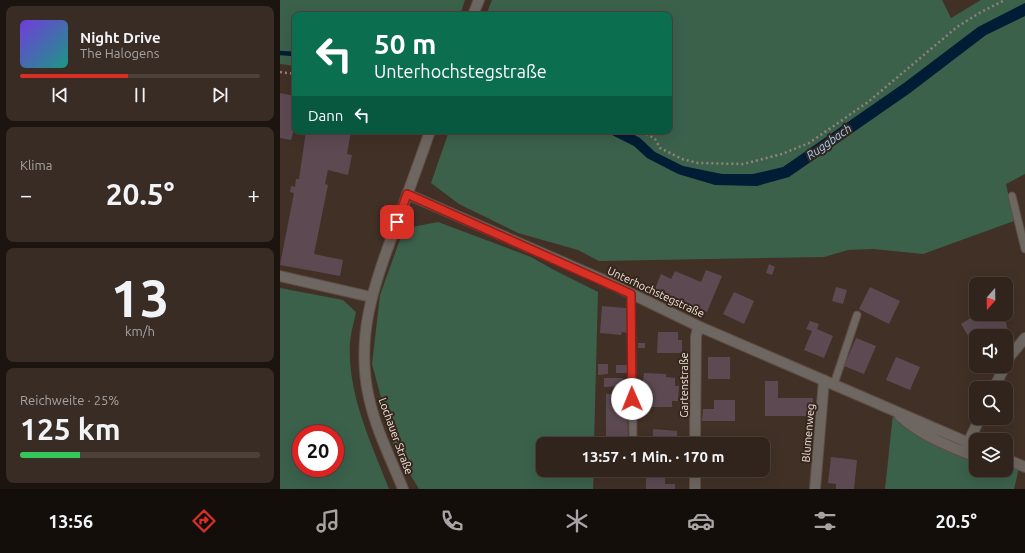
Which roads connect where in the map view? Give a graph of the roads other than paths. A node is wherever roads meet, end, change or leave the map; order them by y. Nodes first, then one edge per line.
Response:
1 (479, 0) edge
2 (475, 12) edge
3 (429, 134) edge
4 (407, 194) junction
5 (1012, 196) dead end
6 (1025, 249) edge
7 (280, 276) edge
8 (631, 294) junction
9 (371, 297) junction
10 (857, 315) dead end
11 (698, 326) junction
12 (1025, 338) edge
13 (1013, 352) edge
14 (824, 380) junction
15 (834, 384) junction
16 (895, 410) junction
17 (633, 437) edge
18 (695, 437) edge
19 (969, 443) edge
20 (969, 447) edge
21 (964, 452) junction
22 (969, 454) edge
23 (1013, 462) edge
24 (1013, 466) edge
25 (1023, 467) edge
26 (695, 477) edge
27 (403, 489) edge
28 (695, 489) edge
29 (815, 489) edge

1 - 2 street
3 - 4 street, Lochauer Straße
4 - 8 street, Unterhochstegstraße
4 - 9 street, Lochauer Straße
5 - 6 lane
7 - 9 street
8 - 11 street, Unterhochstegstraße
8 - 17 lane
9 - 27 street, Lochauer Straße
10 - 15 lane
11 - 14 street, Unterhochstegstraße
11 - 18 street, Gartenstraße
12 - 13 street
14 - 15 street, Unterhochstegstraße
14 - 29 street, Blumenweg
15 - 16 street, Unterhochstegstraße
16 - 19 street, Unterhochstegstraße
16 - 21 street, Unterhochstegstraße
20 - 21 street
21 - 22 street, Unterhochstegstraße
23 - 25 street
24 - 25 street
26 - 28 street

